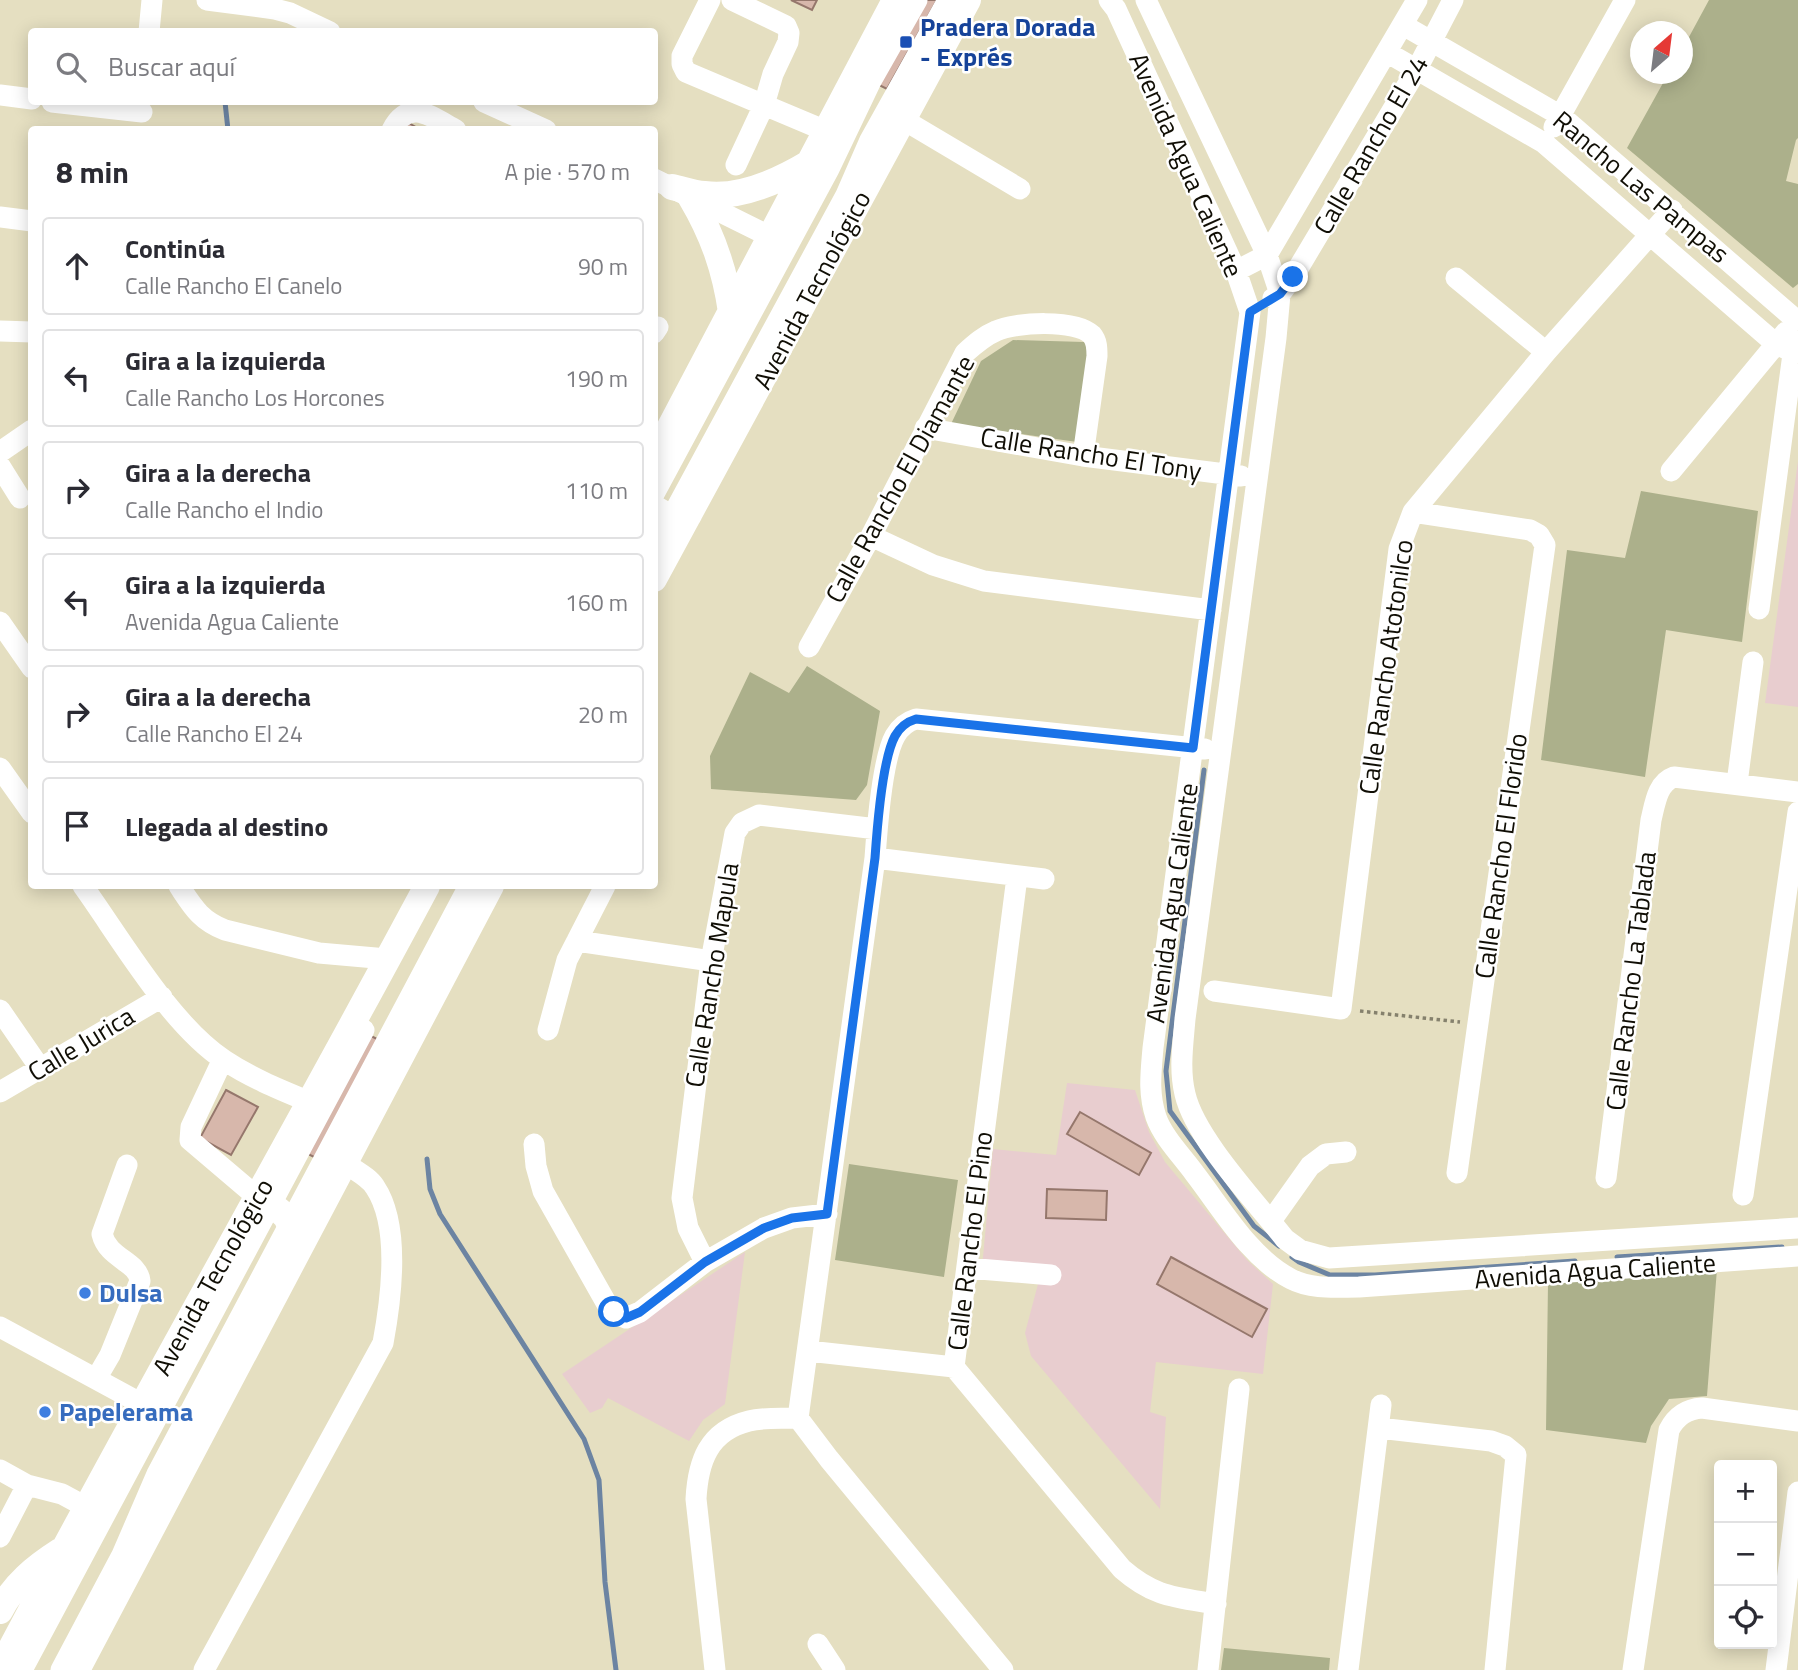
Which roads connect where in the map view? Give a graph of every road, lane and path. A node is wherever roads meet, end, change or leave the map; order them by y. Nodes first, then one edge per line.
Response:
1 (207, 0) edge
2 (710, 0) edge
3 (732, 0) edge
4 (895, 0) edge
5 (917, 0) edge
6 (948, 0) edge
7 (968, 0) edge
8 (1109, 0) edge
9 (1146, 0) edge
10 (1417, 0) edge
11 (1453, 0) edge
12 (1625, 0) edge
13 (1403, 25) junction
14 (322, 28) edge
15 (1431, 41) junction
16 (1388, 53) junction
17 (1417, 69) junction
18 (0, 95) edge
19 (28, 98) edge
20 (74, 105) edge
21 (491, 105) edge
22 (764, 105) junction
23 (142, 114) edge
24 (1561, 116) junction
25 (904, 120) junction
26 (395, 126) edge
27 (448, 126) edge
28 (536, 126) edge
29 (826, 131) junction
30 (1544, 143) junction
31 (809, 163) junction
32 (736, 165) dead end
33 (672, 188) edge
34 (1020, 189) dead end
35 (1672, 210) junction
36 (0, 217) edge
37 (28, 220) edge
38 (1650, 234) junction
39 (771, 237) junction
40 (1267, 255) junction
41 (1236, 271) junction
42 (1456, 278) dead end
43 (1280, 294) junction
44 (731, 312) junction
45 (1250, 312) junction
46 (0, 331) edge
47 (28, 332) edge
48 (1786, 348) junction
49 (1546, 352) junction
50 (925, 428) junction
51 (28, 433) edge
52 (658, 449) edge
53 (0, 452) edge
54 (1083, 456) junction
55 (0, 466) edge
56 (1671, 471) dead end
57 (1229, 475) junction
58 (1258, 478) junction
59 (658, 487) edge
60 (20, 498) dead end
61 (1413, 512) junction
62 (672, 514) edge
63 (871, 536) junction
64 (658, 537) edge
65 (658, 563) edge
66 (1759, 609) dead end
67 (1211, 610) junction
68 (0, 622) edge
69 (809, 647) dead end
70 (28, 662) edge
71 (1753, 662) dead end
72 (1193, 748) junction
73 (1221, 750) junction
74 (0, 768) edge
75 (1737, 783) junction
76 (1798, 792) edge
77 (28, 807) edge
78 (1798, 812) edge
79 (877, 829) junction
80 (875, 858) junction
81 (1017, 877) junction
82 (1044, 879) dead end
83 (85, 889) edge
84 (181, 889) edge
85 (425, 889) edge
86 (438, 889) edge
87 (466, 889) edge
88 (489, 889) edge
89 (603, 889) edge
90 (577, 941) junction
91 (387, 960) junction
92 (711, 961) junction
93 (1214, 991) dead end
94 (162, 997) junction
95 (1341, 1009) junction
96 (0, 1010) edge
97 (1476, 1024) junction
98 (548, 1030) dead end
99 (223, 1059) junction
100 (40, 1068) junction
101 (0, 1092) edge
102 (310, 1102) junction
103 (534, 1143) dead end
104 (1346, 1152) dead end
105 (345, 1163) junction
106 (127, 1165) dead end
107 (1457, 1173) dead end
108 (1606, 1178) dead end
109 (1742, 1195) dead end
110 (264, 1200) junction
111 (827, 1214) junction
112 (290, 1221) junction
113 (1271, 1221) junction
114 (1798, 1228) edge
115 (1590, 1242) junction
116 (295, 1255) junction
117 (1798, 1256) edge
118 (705, 1262) junction
119 (967, 1268) junction
120 (1592, 1272) junction
121 (1051, 1275) dead end
122 (0, 1327) edge
123 (808, 1351) junction
124 (954, 1367) junction
125 (96, 1379) junction
126 (1239, 1389) dead end
127 (142, 1404) junction
128 (1381, 1405) dead end
129 (798, 1418) junction
130 (1798, 1421) edge
131 (1379, 1428) junction
132 (0, 1470) edge
133 (27, 1485) junction
134 (1798, 1492) edge
135 (86, 1507) junction
136 (0, 1537) edge
137 (64, 1548) junction
138 (1216, 1604) junction
139 (0, 1611) edge
140 (818, 1644) dead end
141 (0, 1670) edge
142 (22, 1670) edge
143 (61, 1670) edge
144 (77, 1670) edge
145 (204, 1670) edge
146 (715, 1670) edge
147 (835, 1670) edge
148 (1003, 1670) edge
149 (1208, 1670) edge
150 (1348, 1670) edge
151 (1495, 1670) edge
152 (1633, 1670) edge
153 (1776, 1670) edge

1 - 14 street
2 - 22 street
3 - 22 street
4 - 29 main road
5 - 59 street
6 - 62 street
7 - 25 main road, Avenida Tecnológico
8 - 41 street, Avenida Agua Caliente
9 - 40 street, Avenida Agua Caliente
10 - 13 street, Calle Rancho El 24
11 - 15 street, Calle Rancho El 24
12 - 24 street
13 - 15 street, Rancho Las Pampas
13 - 16 street, Calle Rancho El 24
15 - 17 street, Calle Rancho El 24
15 - 24 street, Rancho Las Pampas
16 - 17 street, Rancho Las Pampas
16 - 40 street, Calle Rancho El 24
17 - 30 street, Rancho Las Pampas
17 - 43 street, Calle Rancho El 24
18 - 19 street
20 - 23 street
21 - 28 street
22 - 29 street
22 - 32 street
24 - 30 street
24 - 35 street, Rancho Las Pampas
25 - 34 street
25 - 62 main road, Avenida Tecnológico
26 - 27 street
29 - 31 main road
30 - 38 street, Rancho Las Pampas
31 - 33 main road
31 - 39 main road
33 - 39 street
33 - 44 main road
35 - 38 street, Calle Rancho Atotonilco
35 - 48 street, Rancho Las Pampas
36 - 37 street
38 - 48 street, Rancho Las Pampas
38 - 49 street, Calle Rancho Atotonilco
39 - 44 main road
40 - 41 street
40 - 43 street, Avenida Agua Caliente
41 - 45 street, Avenida Agua Caliente
42 - 49 street
43 - 45 street, Calle Rancho El 24
43 - 58 street, Avenida Agua Caliente
44 - 52 main road
45 - 57 street, Avenida Agua Caliente
46 - 47 street
48 - 56 street
48 - 66 street
49 - 61 street, Calle Rancho Atotonilco
50 - 54 street, Calle Rancho El Tony
50 - 54 street, Calle Rancho El Diamante
50 - 63 street, Calle Rancho El Diamante
51 - 53 street
54 - 57 street, Calle Rancho El Tony
55 - 60 street
57 - 58 street, Calle Rancho El Tony
57 - 67 street, Avenida Agua Caliente
58 - 73 street, Avenida Agua Caliente
61 - 95 street, Calle Rancho Atotonilco
61 - 97 street, Calle Rancho El Florido
62 - 64 street
62 - 65 main road, Avenida Tecnológico
63 - 67 street
63 - 69 street, Calle Rancho El Diamante
67 - 72 street, Avenida Agua Caliente
68 - 70 street
71 - 75 street
72 - 73 street
72 - 79 street
72 - 120 street, Avenida Agua Caliente
73 - 113 street, Avenida Agua Caliente
74 - 77 street
75 - 76 street
75 - 108 street, Calle Rancho La Tablada
78 - 109 street
79 - 80 street
79 - 92 street, Calle Rancho Mapula
80 - 81 street
80 - 111 street
81 - 82 street
81 - 119 street, Calle Rancho El Pino
83 - 94 street
84 - 91 street
85 - 91 main road, Avenida Tecnológico
86 - 110 street
87 - 112 street
88 - 105 main road
89 - 90 street
90 - 92 street
90 - 98 street
91 - 102 main road, Avenida Tecnológico
92 - 118 street, Calle Rancho Mapula
93 - 95 street
94 - 99 street
94 - 100 street, Calle Jurica
95 - 97 path
96 - 100 street
97 - 107 street, Calle Rancho El Florido
99 - 102 street
99 - 110 street
100 - 101 street, Calle Jurica
102 - 110 main road, Avenida Tecnológico
103 - 118 street
104 - 113 street
105 - 116 main road
105 - 145 street
106 - 125 street
110 - 112 main road
110 - 127 main road, Avenida Tecnológico
110 - 142 street
111 - 118 street
111 - 123 street
112 - 116 main road
112 - 143 street
113 - 115 street, Avenida Agua Caliente
114 - 115 street, Avenida Agua Caliente
115 - 120 street
116 - 144 main road
117 - 120 street, Avenida Agua Caliente
119 - 121 street
119 - 124 street, Calle Rancho El Pino
122 - 125 street
123 - 124 street
123 - 129 street
124 - 138 street, Calle Rancho El Pino
125 - 127 street
126 - 138 street
127 - 135 main road, Avenida Tecnológico
128 - 131 street
129 - 146 street
129 - 148 street
130 - 152 street
131 - 150 street
131 - 151 street
132 - 133 street
133 - 135 street
133 - 136 street
134 - 153 street
135 - 137 main road, Avenida Tecnológico
137 - 139 main road
137 - 141 main road, Avenida Tecnológico
138 - 149 street
140 - 147 street

